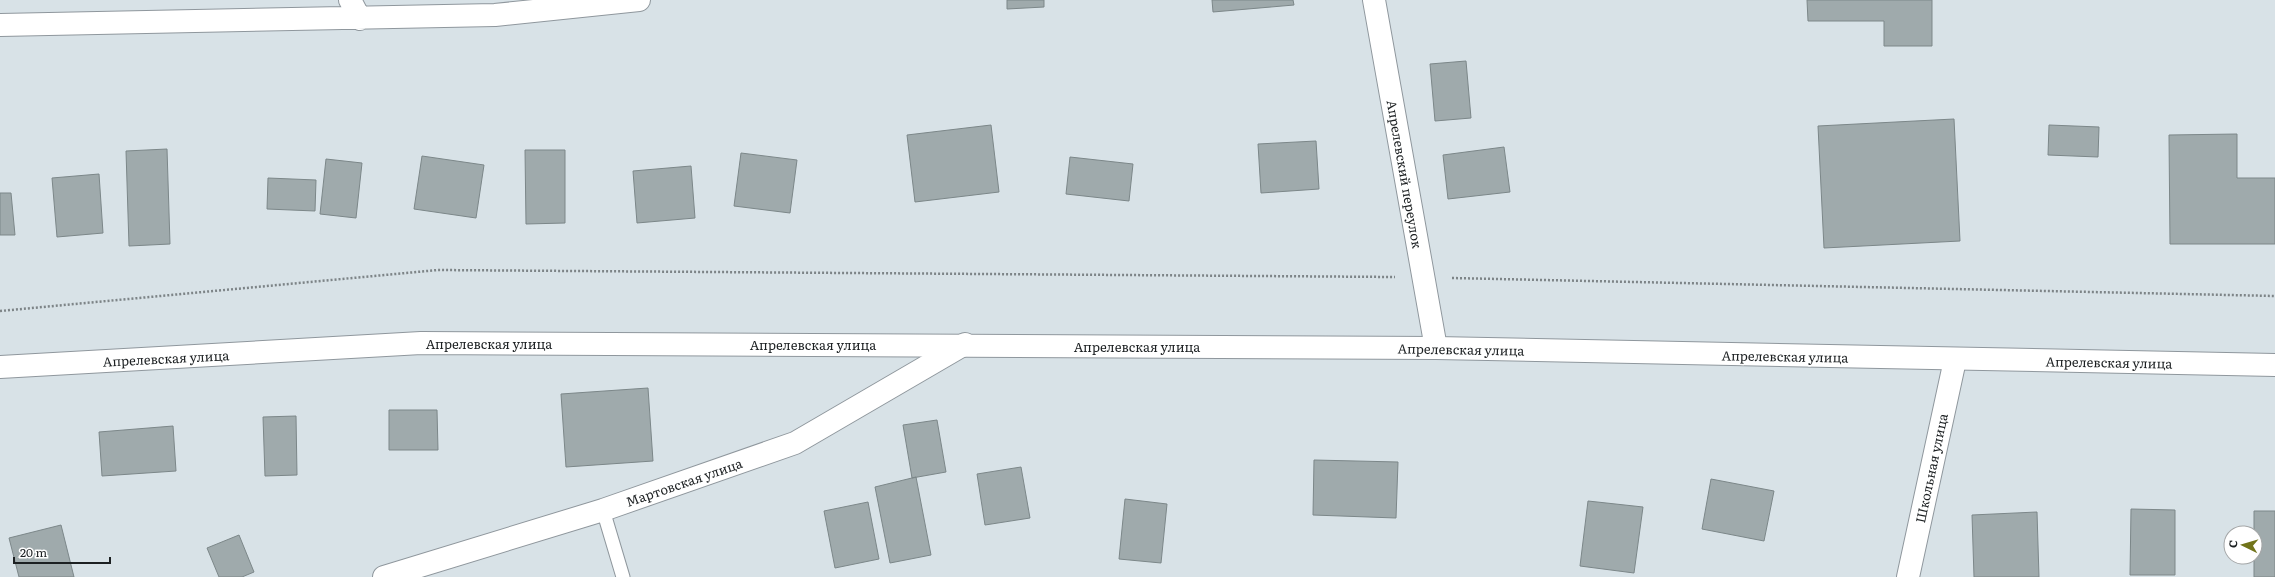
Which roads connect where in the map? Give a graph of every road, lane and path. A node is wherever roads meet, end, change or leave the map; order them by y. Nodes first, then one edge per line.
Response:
1 (350, 0) edge
2 (639, 0) edge
3 (1374, 0) edge
4 (360, 19) junction
5 (0, 25) edge
6 (1423, 277) junction
7 (2275, 296) edge
8 (0, 311) edge
9 (965, 344) junction
10 (1436, 348) junction
11 (1955, 360) junction
12 (2275, 365) edge
13 (0, 367) edge
14 (603, 510) junction
15 (384, 577) edge
16 (623, 577) edge
17 (1908, 577) edge

1 - 4 street
2 - 4 street
3 - 6 street, Апрелевский переулок
4 - 5 street
6 - 7 path
6 - 8 path
6 - 10 street, Апрелевский переулок
9 - 10 street, Апрелевская улица
9 - 13 street, Апрелевская улица
9 - 14 street, Мартовская улица
10 - 11 street, Апрелевская улица
11 - 12 street, Апрелевская улица
11 - 17 street, Школьная улица
14 - 15 street, Мартовская улица
14 - 16 lane

